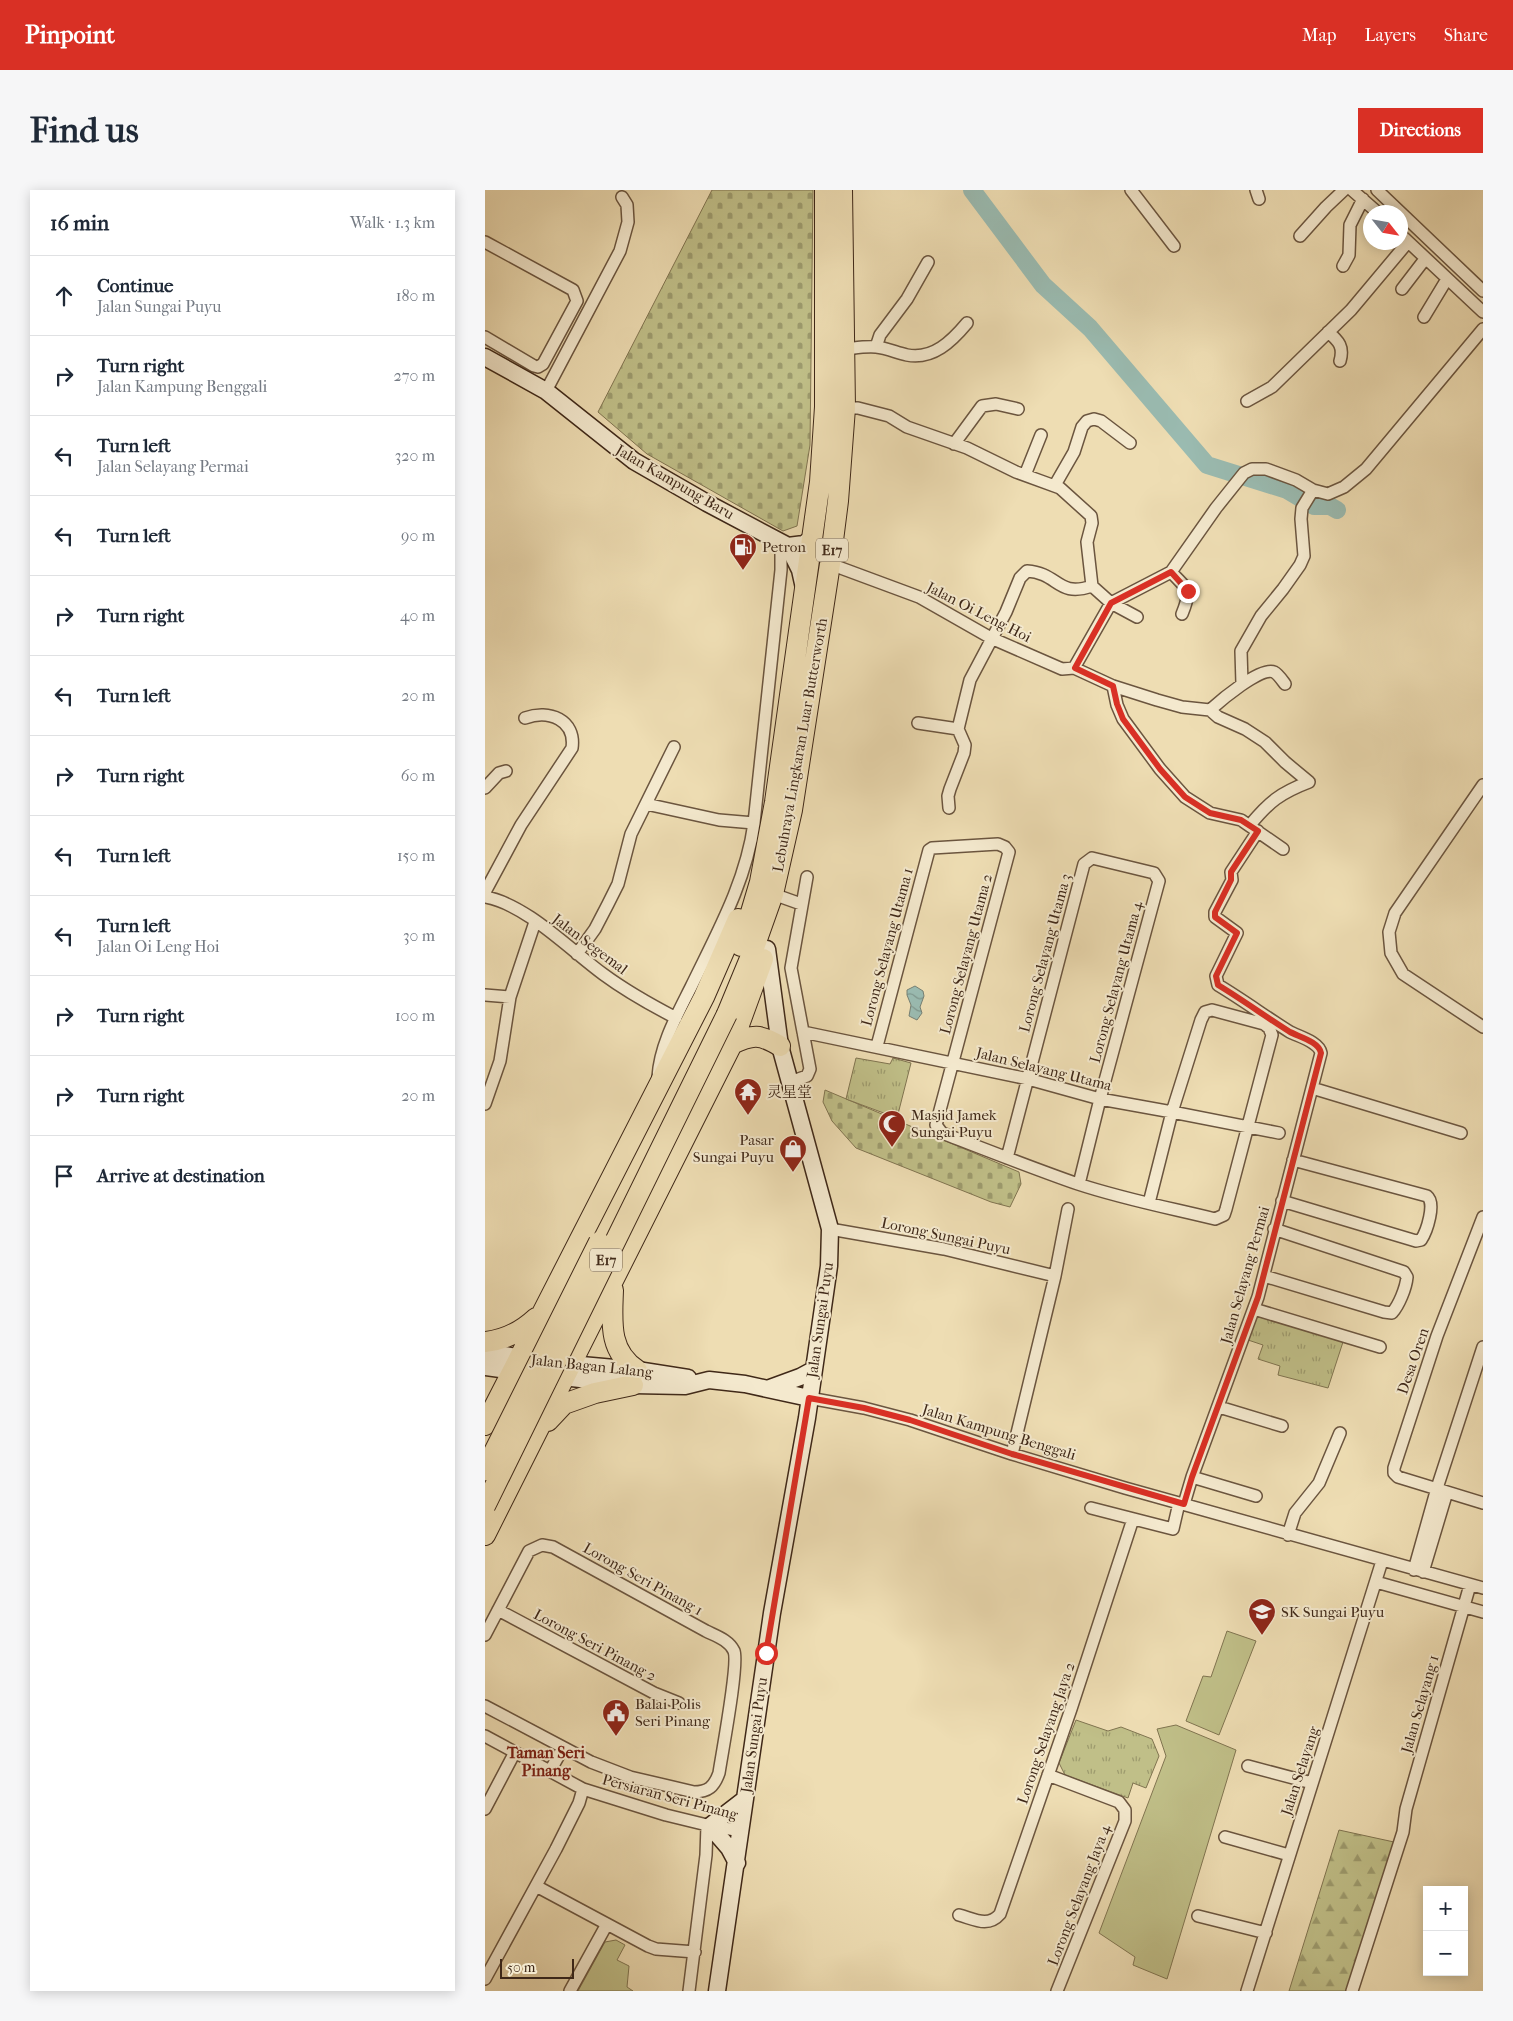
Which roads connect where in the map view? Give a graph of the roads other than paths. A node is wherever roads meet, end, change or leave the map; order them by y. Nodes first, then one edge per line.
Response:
1 (825, 190) edge
2 (842, 190) edge
3 (1131, 190) edge
4 (1344, 190) edge
5 (1353, 190) edge
6 (1377, 190) edge
7 (622, 196) dead end
8 (1363, 199) junction
9 (1369, 205) edge
10 (1300, 236) dead end
11 (485, 242) edge
12 (1408, 242) edge
13 (1174, 246) dead end
14 (1395, 250) edge
15 (1425, 259) junction
16 (928, 262) dead end
17 (1343, 266) dead end
18 (1447, 279) junction
19 (1402, 289) dead end
20 (1483, 291) edge
21 (1483, 312) edge
22 (1424, 317) dead end
23 (967, 323) dead end
24 (1483, 329) edge
25 (1328, 332) junction
26 (485, 337) edge
27 (876, 347) junction
28 (845, 349) junction
29 (485, 357) edge
30 (1340, 362) dead end
31 (538, 365) junction
32 (557, 371) junction
33 (545, 391) junction
34 (1247, 401) dead end
35 (845, 408) junction
36 (1018, 409) dead end
37 (1041, 435) dead end
38 (1130, 443) dead end
39 (953, 444) junction
40 (1025, 475) junction
41 (1055, 485) junction
42 (1311, 492) junction
43 (812, 538) junction
44 (784, 544) junction
45 (830, 564) junction
46 (1171, 572) junction
47 (1092, 586) junction
48 (804, 590) junction
49 (1111, 603) junction
50 (1182, 614) dead end
51 (1137, 617) dead end
52 (991, 638) junction
53 (1075, 668) junction
54 (1242, 684) junction
55 (1285, 684) dead end
56 (1113, 686) junction
57 (1210, 710) junction
58 (525, 718) dead end
59 (918, 722) dead end
60 (958, 729) junction
61 (675, 747) dead end
62 (506, 771) dead end
63 (1483, 785) edge
64 (485, 788) edge
65 (646, 804) junction
66 (949, 808) dead end
67 (754, 823) junction
68 (1254, 828) junction
69 (766, 842) junction
70 (1283, 849) dead end
71 (1009, 852) joint
72 (1154, 873) joint
73 (807, 877) dead end
74 (485, 892) edge
75 (485, 897) edge
76 (771, 899) junction
77 (801, 904) junction
78 (535, 922) junction
79 (767, 949) junction
80 (577, 954) junction
81 (485, 995) edge
82 (510, 998) junction
83 (722, 1011) junction
84 (676, 1018) junction
85 (1483, 1027) edge
86 (803, 1032) junction
87 (732, 1044) junction
88 (780, 1046) junction
89 (877, 1046) junction
90 (953, 1063) junction
91 (1028, 1079) junction
92 (790, 1082) junction
93 (657, 1088) junction
94 (1312, 1088) junction
95 (1100, 1100) junction
96 (485, 1104) edge
97 (1172, 1112) junction
98 (1246, 1127) junction
99 (1279, 1133) dead end
100 (1461, 1133) dead end
101 (1007, 1158) junction
102 (1293, 1160) junction
103 (1079, 1184) junction
104 (1282, 1201) junction
105 (1149, 1203) junction
106 (1068, 1209) dead end
107 (1483, 1217) edge
108 (831, 1229) junction
109 (1274, 1229) junction
110 (1055, 1276) junction
111 (1264, 1276) junction
112 (613, 1283) junction
113 (548, 1303) junction
114 (1254, 1309) junction
115 (598, 1313) junction
116 (485, 1342) edge
117 (1380, 1346) dead end
118 (1483, 1347) edge
119 (485, 1352) edge
120 (516, 1364) junction
121 (485, 1367) edge
122 (813, 1370) junction
123 (568, 1371) junction
124 (635, 1378) junction
125 (771, 1388) junction
126 (809, 1398) junction
127 (1219, 1406) junction
128 (807, 1418) junction
129 (486, 1423) edge
130 (1283, 1426) dead end
131 (1340, 1433) dead end
132 (533, 1442) junction
133 (1012, 1454) junction
134 (485, 1470) edge
135 (1192, 1477) junction
136 (1442, 1490) junction
137 (1256, 1496) dead end
138 (1483, 1503) edge
139 (1181, 1504) junction
140 (485, 1506) edge
141 (1091, 1508) dead end
142 (1133, 1519) junction
143 (485, 1535) edge
144 (1287, 1535) junction
145 (1382, 1561) junction
146 (1418, 1571) junction
147 (1376, 1582) junction
148 (1470, 1585) junction
149 (1483, 1588) edge
150 (1464, 1607) junction
151 (498, 1610) junction
152 (1483, 1612) edge
153 (485, 1635) edge
154 (679, 1703) dead end
155 (485, 1706) edge
156 (485, 1736) edge
157 (563, 1748) junction
158 (515, 1752) junction
159 (1248, 1766) dead end
160 (550, 1771) junction
161 (1048, 1775) junction
162 (1312, 1783) junction
163 (583, 1789) junction
164 (745, 1800) junction
165 (485, 1809) edge
166 (708, 1825) junction
167 (741, 1831) junction
168 (1225, 1837) dead end
169 (1289, 1856) junction
170 (737, 1863) junction
171 (536, 1886) junction
172 (959, 1915) dead end
173 (1198, 1916) dead end
174 (607, 1924) junction
175 (1266, 1933) junction
176 (695, 1952) junction
177 (485, 1979) edge
178 (570, 1991) edge
179 (689, 1991) edge
180 (717, 1991) edge
181 (1057, 1991) edge
182 (1247, 1991) edge
183 (1352, 1991) edge

1 - 43 highway, Lebuhraya Lingkaran Luar Butterworth / E17
2 - 28 highway, Lebuhraya Lingkaran Luar Butterworth / E17
3 - 13 street
4 - 10 street
5 - 8 street
6 - 20 street
7 - 32 street
8 - 9 street
8 - 17 street
11 - 31 street
12 - 15 street
14 - 25 street
15 - 18 street
15 - 19 street
16 - 27 street
18 - 21 street
18 - 22 street
23 - 27 street
24 - 42 street
25 - 30 street
25 - 34 street
26 - 31 street
27 - 28 street
28 - 35 highway, Lebuhraya Lingkaran Luar Butterworth / E17
29 - 33 main road, Jalan Kampung Baru
31 - 32 street
32 - 33 street
33 - 44 main road, Jalan Kampung Baru
35 - 39 street
35 - 45 highway, Lebuhraya Lingkaran Luar Butterworth / E17
36 - 39 street
37 - 40 street
38 - 41 street
39 - 40 street
40 - 41 street
41 - 47 street
42 - 46 street
42 - 54 street
43 - 44 main road
43 - 48 highway, Lebuhraya Lingkaran Luar Butterworth / E17
44 - 48 main road
44 - 67 street
45 - 52 street, Jalan Oi Leng Hoi
45 - 76 highway, Lebuhraya Lingkaran Luar Butterworth / E17
46 - 49 street
46 - 50 street
47 - 49 street
47 - 52 street
48 - 69 highway, Lebuhraya Lingkaran Luar Butterworth / E17
49 - 51 street
49 - 53 street
52 - 53 street, Jalan Oi Leng Hoi
52 - 60 street
53 - 56 street, Jalan Oi Leng Hoi
54 - 55 street
54 - 57 street
56 - 57 street, Jalan Oi Leng Hoi
56 - 68 street
57 - 68 street
58 - 74 street
59 - 60 street
60 - 66 street
61 - 65 street
62 - 64 street
63 - 85 street
65 - 67 street
65 - 80 street
67 - 84 street
68 - 70 street
68 - 94 street, Jalan Selayang Permai
69 - 83 highway, Lebuhraya Lingkaran Luar Butterworth / E17
69 - 93 highway
71 - 89 street, Lorong Selayang Utama 1
71 - 90 street, Lorong Selayang Utama 2
72 - 91 street, Lorong Selayang Utama 3
72 - 95 street, Lorong Selayang Utama 4
73 - 77 street
75 - 78 street, Jalan Segemal
76 - 77 street
76 - 79 highway
76 - 83 highway, Lebuhraya Lingkaran Luar Butterworth / E17
77 - 86 street
78 - 80 street, Jalan Segemal
78 - 82 street
79 - 87 highway
79 - 88 main road, Jalan Sungai Puyu
80 - 84 street, Jalan Segemal
81 - 82 street
82 - 96 street
83 - 134 highway, Lebuhraya Lingkaran Luar Butterworth / E17, bridge
83 - 140 highway, Lebuhraya Lingkaran Luar Butterworth / E17, bridge
84 - 93 street
86 - 89 street, Jalan Selayang Utama
86 - 92 street
87 - 88 highway
87 - 112 highway
88 - 92 main road, Jalan Sungai Puyu
89 - 90 street, Jalan Selayang Utama
90 - 91 street, Jalan Selayang Utama
90 - 101 street, Lorong Selayang Utama 2
91 - 95 street, Jalan Selayang Utama
91 - 101 street, Lorong Selayang Utama 3
92 - 108 main road, Jalan Sungai Puyu
93 - 113 highway
94 - 100 street
94 - 102 street, Jalan Selayang Permai
95 - 97 street, Jalan Selayang Utama
95 - 103 street, Lorong Selayang Utama 4
97 - 98 street, Jalan Selayang Utama
97 - 98 street
97 - 105 street
98 - 99 street, Jalan Selayang Utama
98 - 105 street
101 - 103 street
102 - 104 street, Jalan Selayang Permai
102 - 104 street
103 - 105 street
104 - 109 street, Jalan Selayang Permai
106 - 110 street
107 - 136 street, Desa Oren
108 - 110 street, Lorong Sungai Puyu
108 - 122 main road, Jalan Sungai Puyu
109 - 111 street, Jalan Selayang Permai
109 - 111 street
110 - 133 street
111 - 114 street, Jalan Selayang Permai
112 - 115 highway
112 - 124 highway
113 - 115 highway
113 - 116 highway
113 - 120 highway
114 - 117 street
114 - 127 street, Jalan Selayang Permai
115 - 123 highway
118 - 136 street
119 - 120 main road, Jalan Bagan Lalang
120 - 121 main road, Jalan Bagan Lalang
120 - 123 main road, Jalan Bagan Lalang
120 - 129 highway
122 - 125 main road
122 - 126 main road, Jalan Sungai Puyu
123 - 124 main road, Jalan Bagan Lalang
123 - 132 highway
124 - 125 main road, Jalan Bagan Lalang
124 - 132 highway
125 - 126 main road, Jalan Bagan Lalang
125 - 128 main road
126 - 128 main road, Jalan Sungai Puyu
126 - 133 street, Jalan Kampung Benggali
127 - 130 street
127 - 135 street, Jalan Selayang Permai
128 - 164 main road, Jalan Sungai Puyu
129 - 132 highway
131 - 144 street
132 - 143 highway
133 - 139 street, Jalan Kampung Benggali
135 - 137 street
135 - 139 street, Jalan Selayang Permai
136 - 138 street, Desa Oren
136 - 146 street
139 - 142 street
139 - 144 street, Jalan Kampung Benggali
141 - 142 street
142 - 161 street, Lorong Selayang Jaya 2
144 - 145 street, Jalan Kampung Benggali
145 - 146 street, Jalan Kampung Benggali
145 - 147 street, Jalan Selayang
146 - 148 street, Jalan Kampung Benggali
147 - 150 street
147 - 162 street, Jalan Selayang
148 - 149 street, Jalan Kampung Benggali
148 - 150 street, Jalan Selayang 1
150 - 152 street
150 - 183 street, Jalan Selayang 1
151 - 153 street
151 - 154 street, Lorong Seri Pinang 2
151 - 157 street, Lorong Seri Pinang 1
155 - 157 street
156 - 158 street, Persiaran Seri Pinang
157 - 160 street
158 - 160 street, Persiaran Seri Pinang
158 - 165 street
159 - 162 street
160 - 163 street, Persiaran Seri Pinang
161 - 172 street, Lorong Selayang Jaya 2
161 - 181 street, Lorong Selayang Jaya 4
162 - 169 street, Jalan Selayang
163 - 166 street, Persiaran Seri Pinang
163 - 171 street
164 - 166 main road
164 - 167 main road, Jalan Sungai Puyu
166 - 167 street, Persiaran Seri Pinang
166 - 170 main road
166 - 176 street
167 - 170 main road, Jalan Sungai Puyu
168 - 169 street
169 - 175 street, Jalan Selayang
170 - 180 main road, Jalan Sungai Puyu
171 - 174 street
171 - 177 street
173 - 175 street
174 - 176 street
174 - 178 street
175 - 182 street, Jalan Selayang
176 - 179 street

